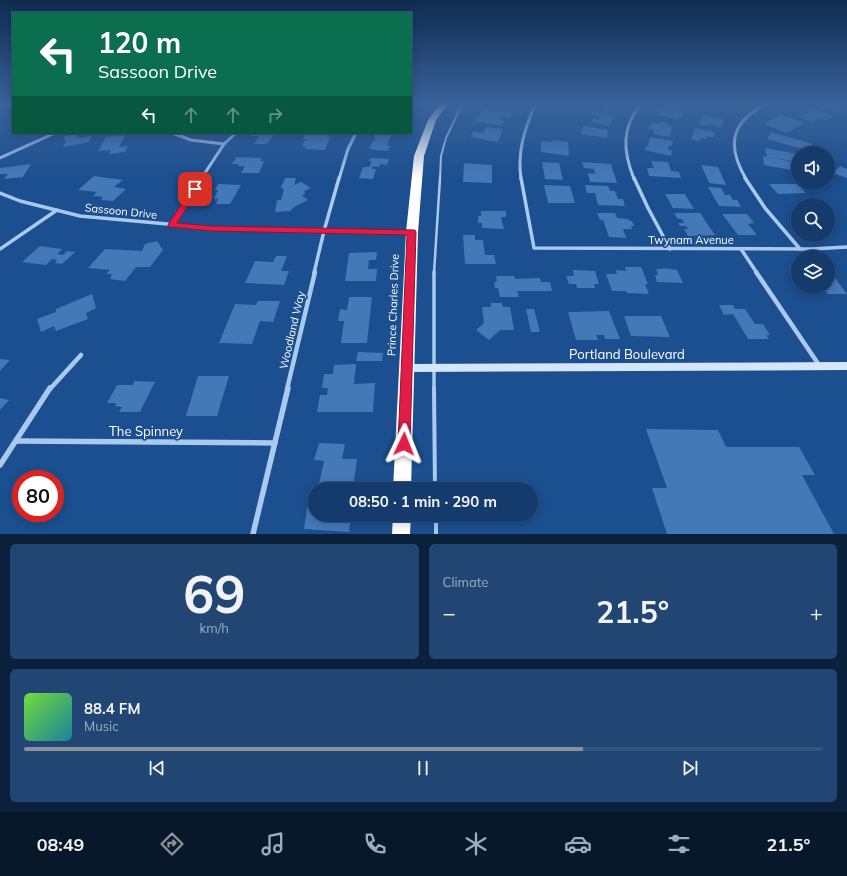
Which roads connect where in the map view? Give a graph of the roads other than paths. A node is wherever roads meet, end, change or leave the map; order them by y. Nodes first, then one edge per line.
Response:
1 (429, 129) edge
2 (450, 129) edge
3 (524, 129) edge
4 (628, 129) edge
5 (737, 129) edge
6 (53, 134) edge
7 (175, 134) edge
8 (235, 134) edge
9 (356, 134) edge
10 (224, 144) junction
11 (0, 158) edge
12 (0, 193) edge
13 (58, 210) junction
14 (172, 225) junction
15 (324, 231) junction
16 (412, 232) junction
17 (847, 247) edge
18 (0, 249) edge
19 (670, 249) junction
20 (742, 249) junction
21 (800, 249) junction
22 (81, 356) dead end
23 (819, 366) junction
24 (847, 366) edge
25 (407, 368) junction
26 (434, 368) junction
27 (17, 441) junction
28 (276, 443) junction
29 (0, 465) edge
30 (402, 482) edge
31 (435, 482) edge
32 (402, 522) edge
33 (436, 522) edge
34 (253, 534) edge
35 (401, 534) edge
36 (436, 534) edge

1 - 16 highway, Prince Charles Drive
2 - 26 lane
3 - 19 street, Twynam Avenue
4 - 19 street
5 - 21 street
6 - 11 street
7 - 10 street
8 - 10 street
9 - 15 street, Woodland Way
10 - 14 street
12 - 13 street, Sassoon Drive
13 - 14 street, Sassoon Drive
13 - 18 street
14 - 15 street, Sassoon Drive
15 - 16 street, Sassoon Drive
15 - 28 street, Woodland Way
16 - 25 highway, Prince Charles Drive
17 - 21 street, Twynam Avenue
19 - 20 street, Twynam Avenue
20 - 21 street, Twynam Avenue
20 - 23 street
22 - 27 street
23 - 24 street, Portland Boulevard
23 - 26 street, Portland Boulevard
25 - 26 street, Portland Boulevard
25 - 30 highway, Prince Charles Drive
26 - 31 lane
27 - 28 street, The Spinney
27 - 29 street
28 - 34 street, Woodland Way
32 - 35 highway
33 - 36 lane

